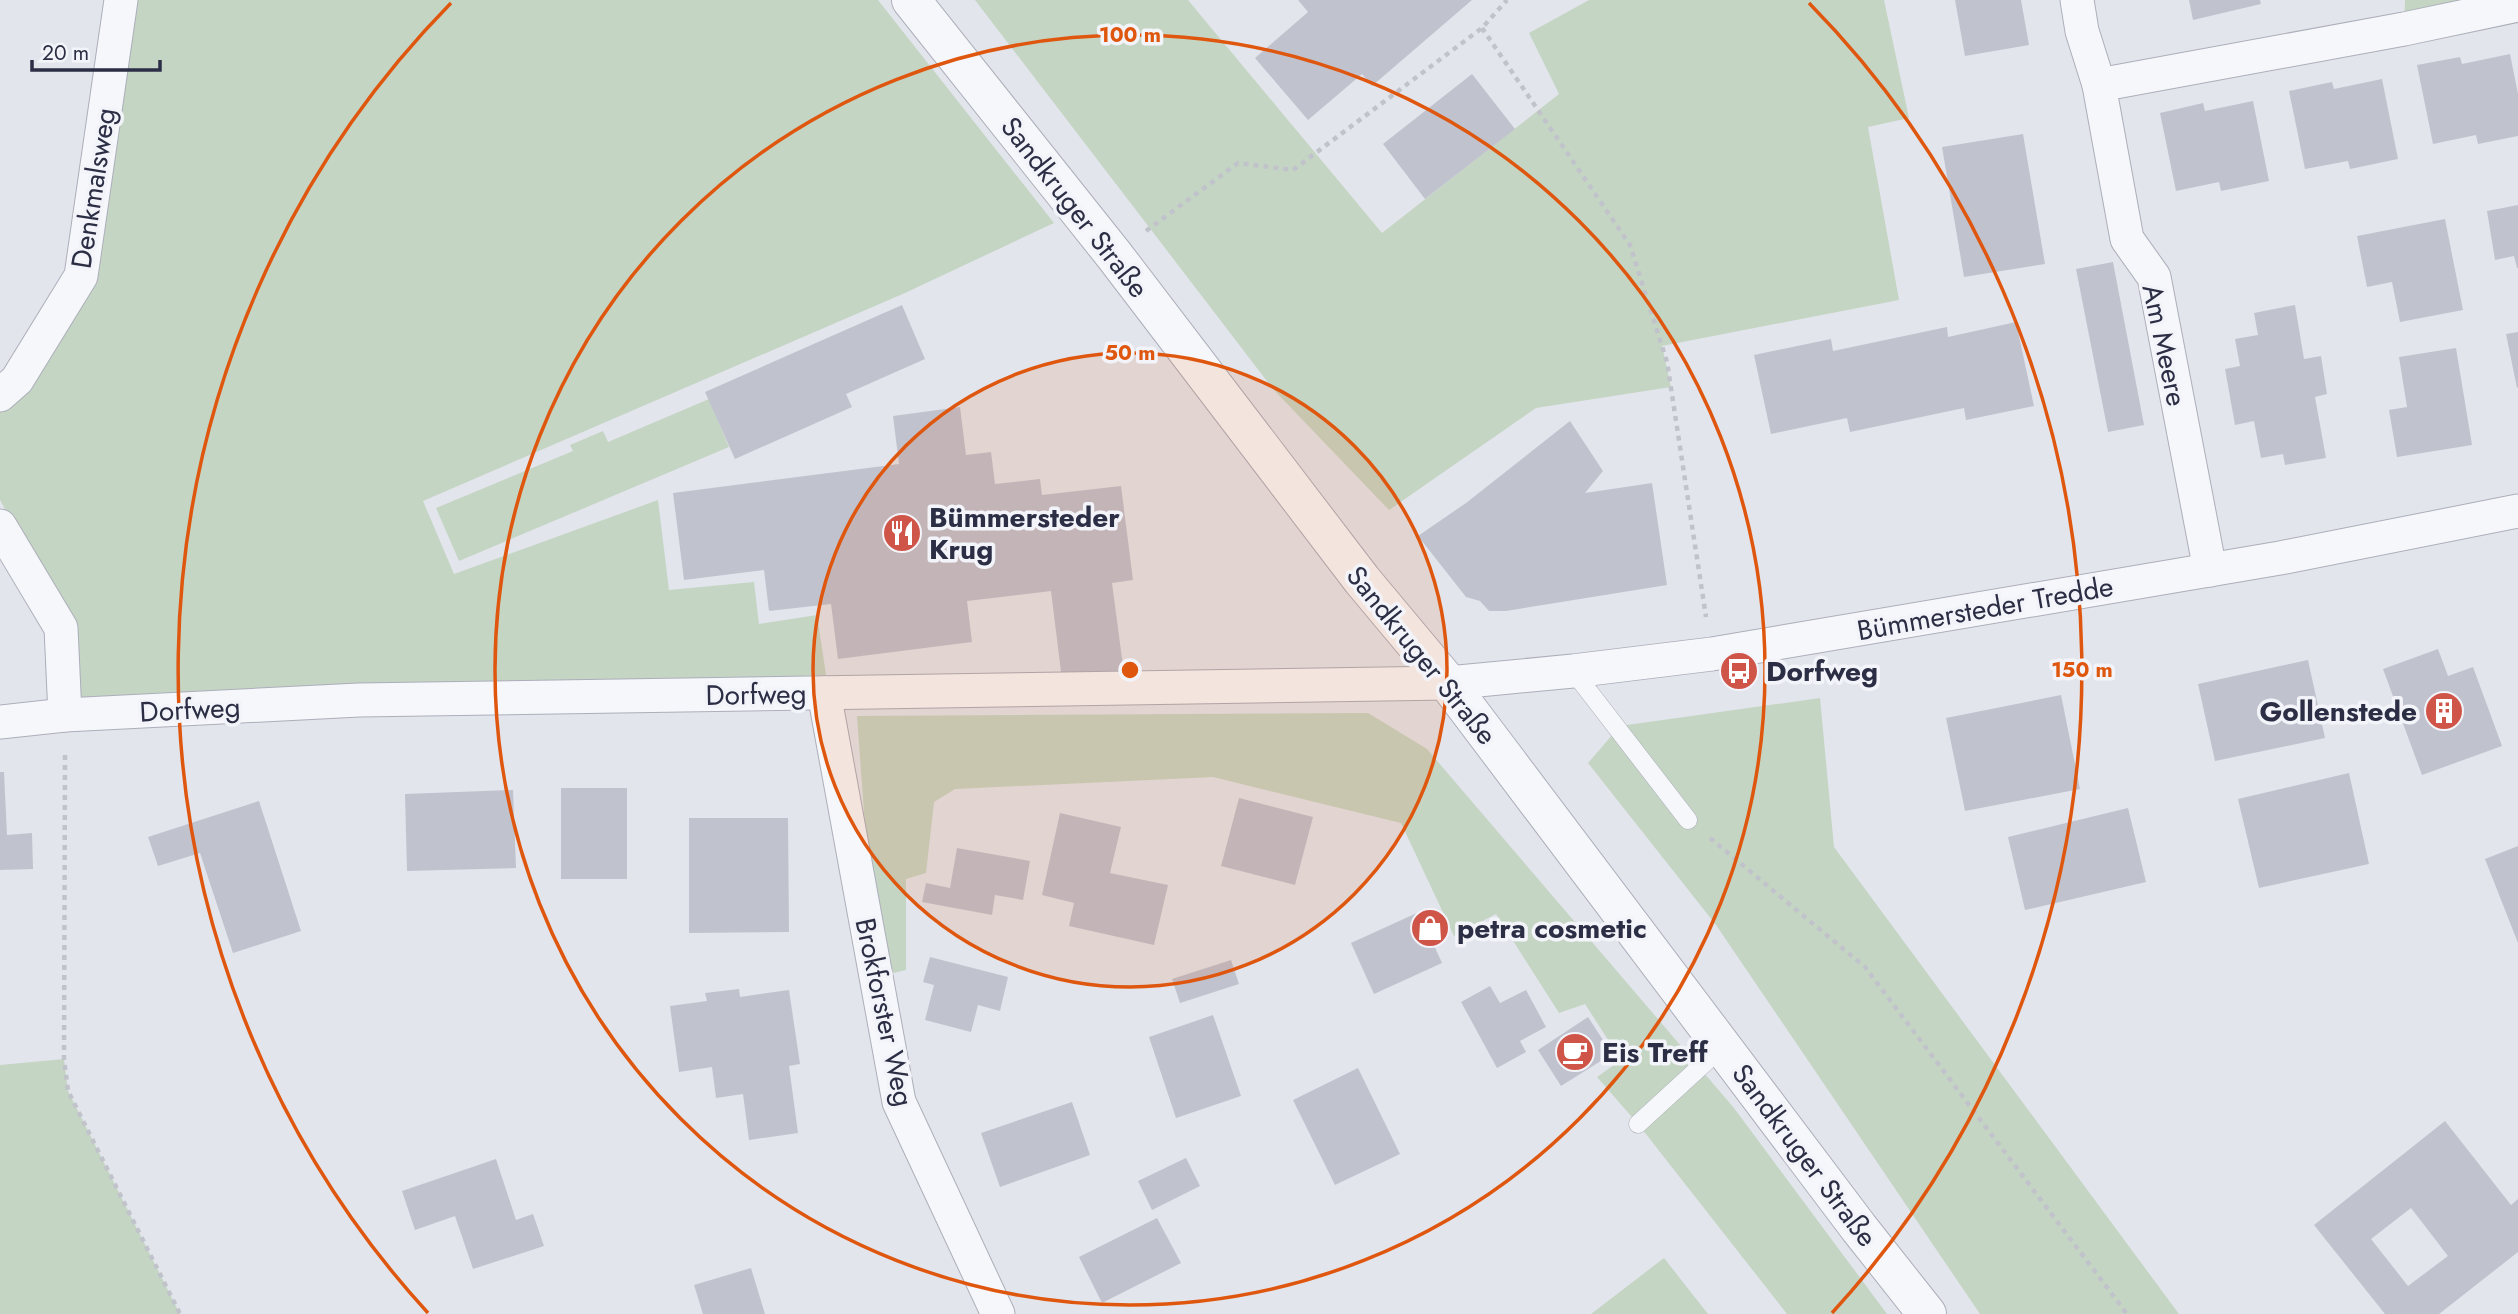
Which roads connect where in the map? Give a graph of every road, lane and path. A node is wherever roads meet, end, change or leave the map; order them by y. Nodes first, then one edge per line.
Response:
1 (121, 0) edge
2 (911, 0) edge
3 (1507, 0) edge
4 (2077, 0) edge
5 (2518, 5) edge
6 (1482, 29) junction
7 (2099, 85) junction
8 (1114, 255) junction
9 (0, 395) edge
10 (2518, 511) edge
11 (0, 526) edge
12 (2210, 570) junction
13 (1712, 654) junction
14 (1573, 671) junction
15 (1448, 683) junction
16 (824, 693) junction
17 (65, 715) junction
18 (0, 722) edge
19 (1688, 820) joint
20 (1723, 1046) junction
21 (1638, 1124) dead end
22 (180, 1314) edge
23 (998, 1314) edge
24 (1927, 1314) edge
25 (2127, 1314) edge

1 - 9 street, Denkmalsweg
2 - 8 street, Sandkruger Straße
3 - 6 path
4 - 7 street, Am Meere
5 - 7 street
6 - 8 path
6 - 13 path
7 - 12 street, Am Meere
8 - 15 street, Sandkruger Straße
10 - 12 street, Bümmersteder Tredde
11 - 17 street
12 - 13 street, Bümmersteder Tredde
13 - 14 street, Bümmersteder Tredde
14 - 15 street, Bümmersteder Tredde
14 - 19 lane
15 - 16 street, Dorfweg
15 - 20 street, Sandkruger Straße
16 - 17 street, Dorfweg
16 - 23 street, Brokforster Weg
17 - 18 street, Dorfweg
17 - 22 path
19 - 25 path
20 - 21 lane
20 - 24 street, Sandkruger Straße

